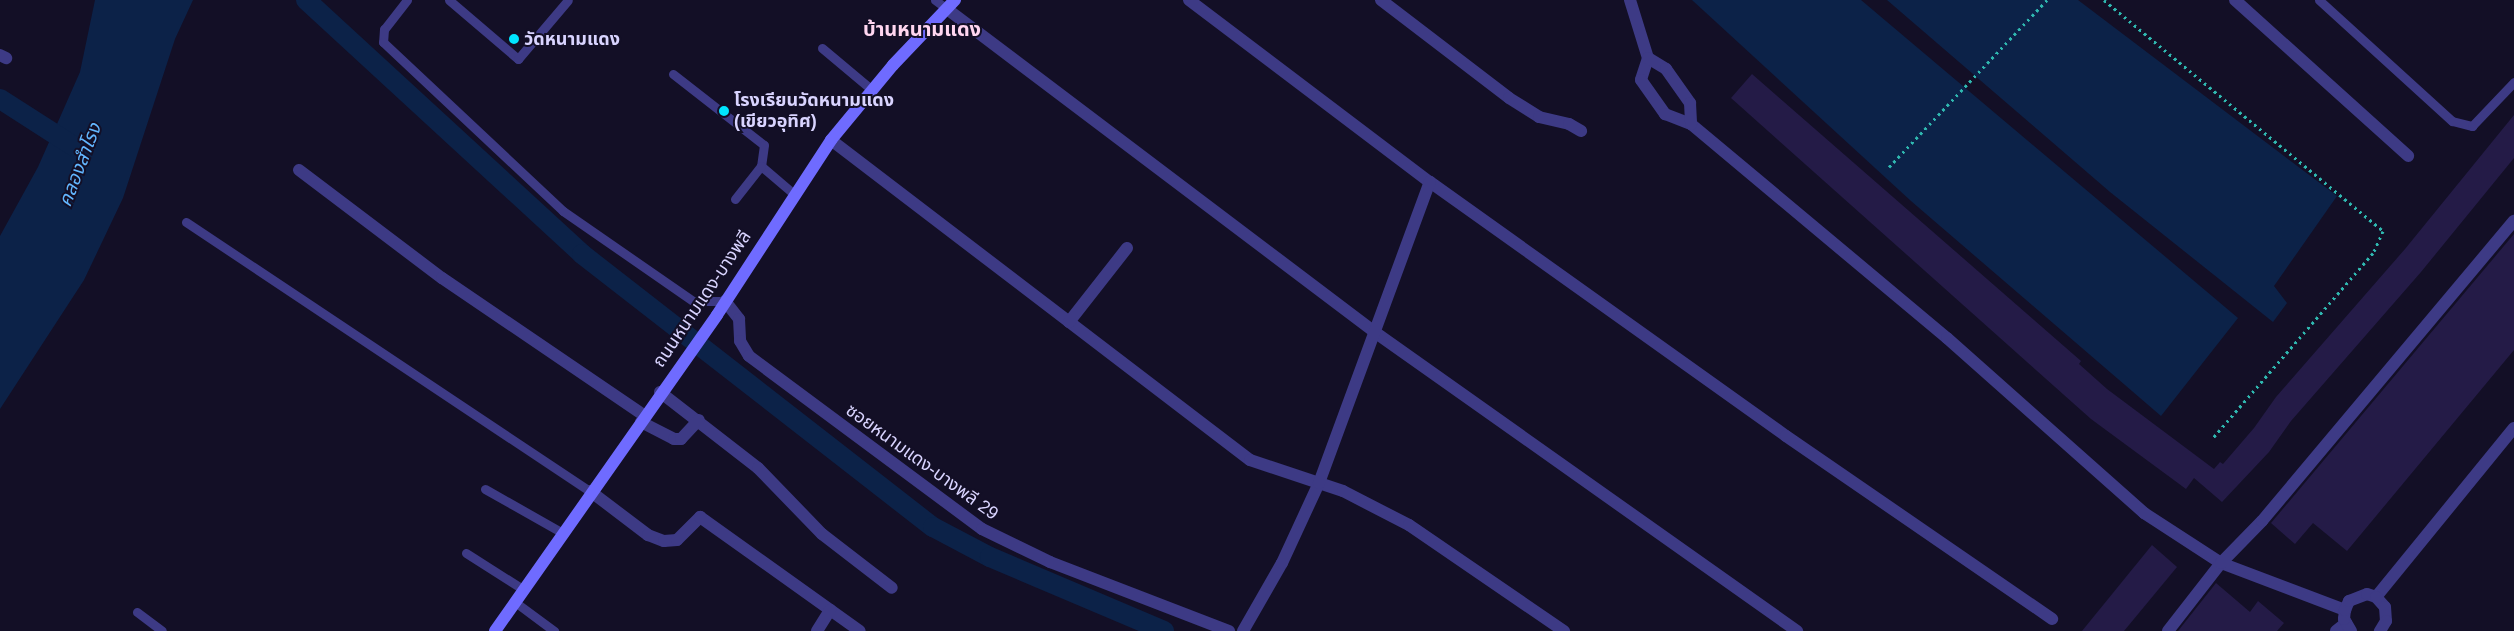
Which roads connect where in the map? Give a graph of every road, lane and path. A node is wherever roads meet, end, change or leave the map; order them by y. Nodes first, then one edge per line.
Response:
1 (407, 0) edge
2 (449, 0) edge
3 (568, 0) edge
4 (935, 0) edge
5 (1189, 0) edge
6 (1381, 0) edge
7 (1630, 0) edge
8 (2047, 0) edge
9 (2104, 0) edge
10 (2235, 0) edge
11 (2319, 0) edge
12 (951, 4) edge
13 (822, 48) dead end
14 (1648, 58) junction
15 (673, 74) dead end
16 (2514, 82) edge
17 (872, 90) junction
18 (1691, 124) junction
19 (1581, 131) dead end
20 (831, 140) junction
21 (2408, 156) dead end
22 (761, 166) junction
23 (1889, 166) dead end
24 (299, 170) dead end
25 (1430, 182) junction
26 (794, 194) junction
27 (735, 198) dead end
28 (2514, 221) edge
29 (186, 222) dead end
30 (1127, 248) dead end
31 (725, 301) junction
32 (1069, 322) junction
33 (1376, 333) junction
34 (660, 392) junction
35 (643, 419) junction
36 (699, 420) junction
37 (2514, 428) edge
38 (2213, 438) dead end
39 (1320, 483) junction
40 (485, 489) dead end
41 (590, 491) junction
42 (561, 532) junction
43 (466, 553) dead end
44 (2221, 563) junction
45 (892, 588) dead end
46 (524, 590) junction
47 (2376, 597) junction
48 (515, 602) junction
49 (830, 610) junction
50 (136, 612) dead end
51 (2052, 619) dead end
52 (2345, 624) edge
53 (162, 631) edge
54 (495, 631) edge
55 (554, 631) edge
56 (817, 631) edge
57 (860, 631) edge
58 (1229, 631) edge
59 (1242, 631) edge
60 (1564, 631) edge
61 (1797, 631) edge
62 (2168, 631) edge
63 (2380, 631) edge

1 - 31 lane
2 - 3 lane
4 - 12 lane
5 - 25 street
6 - 19 street
7 - 14 street
8 - 23 path
9 - 38 path
10 - 21 street
11 - 16 lane
12 - 17 main road, ถนนหนามแดง-บางพลี
12 - 33 street
13 - 17 lane
14 - 18 street
14 - 18 street
15 - 22 lane
17 - 20 main road, ถนนหนามแดง-บางพลี
18 - 44 street
20 - 26 main road, ถนนหนามแดง-บางพลี
20 - 32 street
22 - 26 lane
22 - 27 lane
24 - 35 street
25 - 33 street
25 - 51 street
26 - 31 main road, ถนนหนามแดง-บางพลี
28 - 44 street
29 - 41 lane
30 - 32 street
31 - 34 main road, ถนนหนามแดง-บางพลี
31 - 58 street, ซอยหนามแดง-บางพลี 29
32 - 39 street
33 - 39 street
33 - 61 street
34 - 35 main road, ถนนหนามแดง-บางพลี
34 - 36 street
35 - 36 street
35 - 41 main road, ถนนหนามแดง-บางพลี
36 - 45 street
37 - 47 street
39 - 59 street
39 - 60 street
40 - 42 lane
41 - 42 main road, ถนนหนามแดง-บางพลี
41 - 49 street
42 - 46 main road, ถนนหนามแดง-บางพลี
43 - 46 lane
44 - 52 street
44 - 62 street
46 - 48 main road, ถนนหนามแดง-บางพลี
47 - 52 street
47 - 63 street
48 - 54 main road, ถนนหนามแดง-บางพลี
48 - 55 lane
49 - 56 street
49 - 57 street
50 - 53 lane

